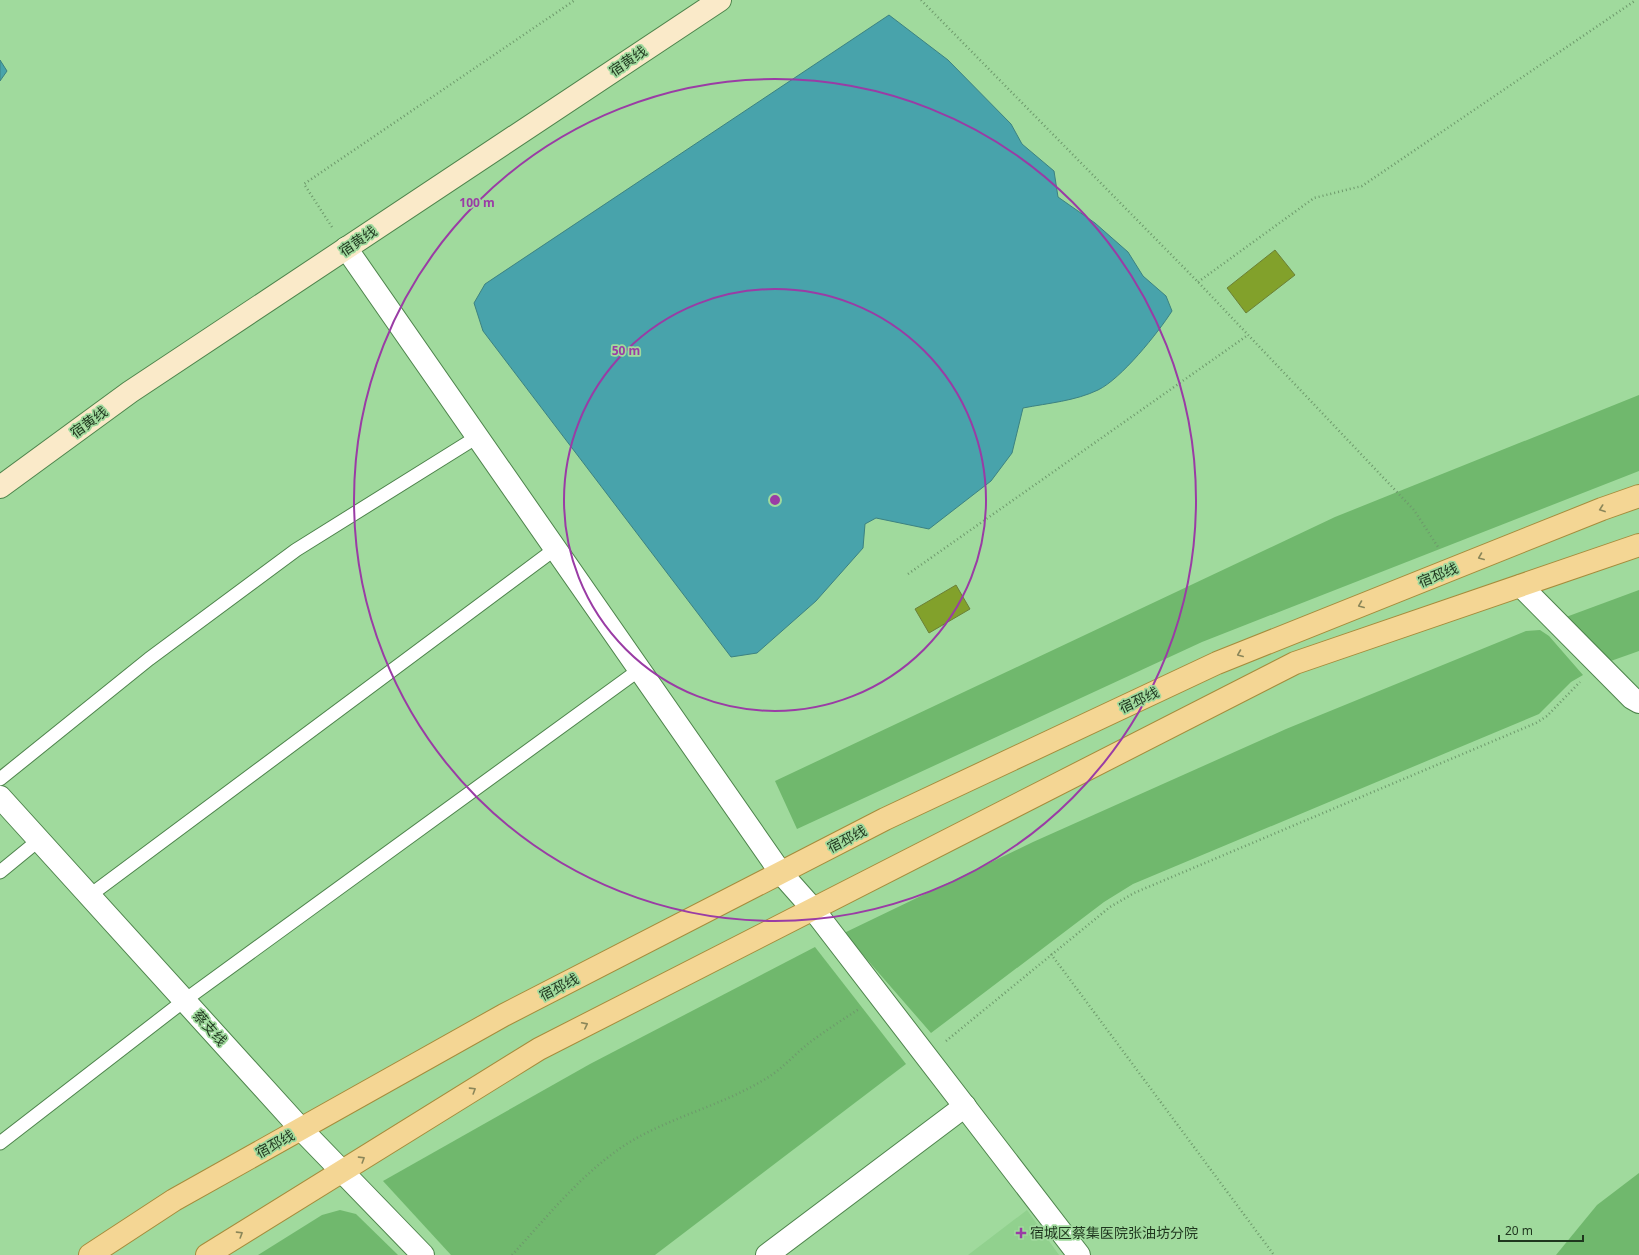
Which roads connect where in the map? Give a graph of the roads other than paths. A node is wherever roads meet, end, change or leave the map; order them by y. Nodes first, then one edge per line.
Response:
1 (720, 0) edge
2 (346, 248) junction
3 (477, 437) junction
4 (0, 487) edge
5 (1639, 496) edge
6 (1639, 545) edge
7 (555, 549) junction
8 (1521, 586) junction
9 (639, 670) junction
10 (1639, 702) edge
11 (0, 779) edge
12 (0, 797) edge
13 (39, 840) junction
14 (0, 872) edge
15 (781, 873) junction
16 (89, 896) junction
17 (813, 909) junction
18 (184, 1000) junction
19 (965, 1106) junction
20 (301, 1129) junction
21 (0, 1143) edge
22 (342, 1171) junction
23 (90, 1255) edge
24 (207, 1255) edge
25 (423, 1255) edge
26 (767, 1255) edge
27 (1079, 1255) edge

1 - 2 main road, 宿黄线
2 - 3 street
2 - 4 main road, 宿黄线
3 - 7 street
3 - 11 lane
5 -> 15 main road, 宿邳线
6 - 8 main road
7 - 9 street
7 - 16 lane
8 - 10 street
8 - 17 main road
9 - 15 street
9 - 18 lane
12 - 13 street, 蔡支线
13 - 14 lane
13 - 16 street, 蔡支线
15 - 17 street
15 - 20 main road, 宿邳线
16 - 18 street, 蔡支线
17 - 19 street
22 -> 17 main road
18 - 20 street, 蔡支线
18 - 21 lane
19 - 26 street
19 - 27 street
20 - 22 street, 蔡支线
20 - 23 main road, 宿邳线
24 -> 22 main road
22 - 25 street, 蔡支线

